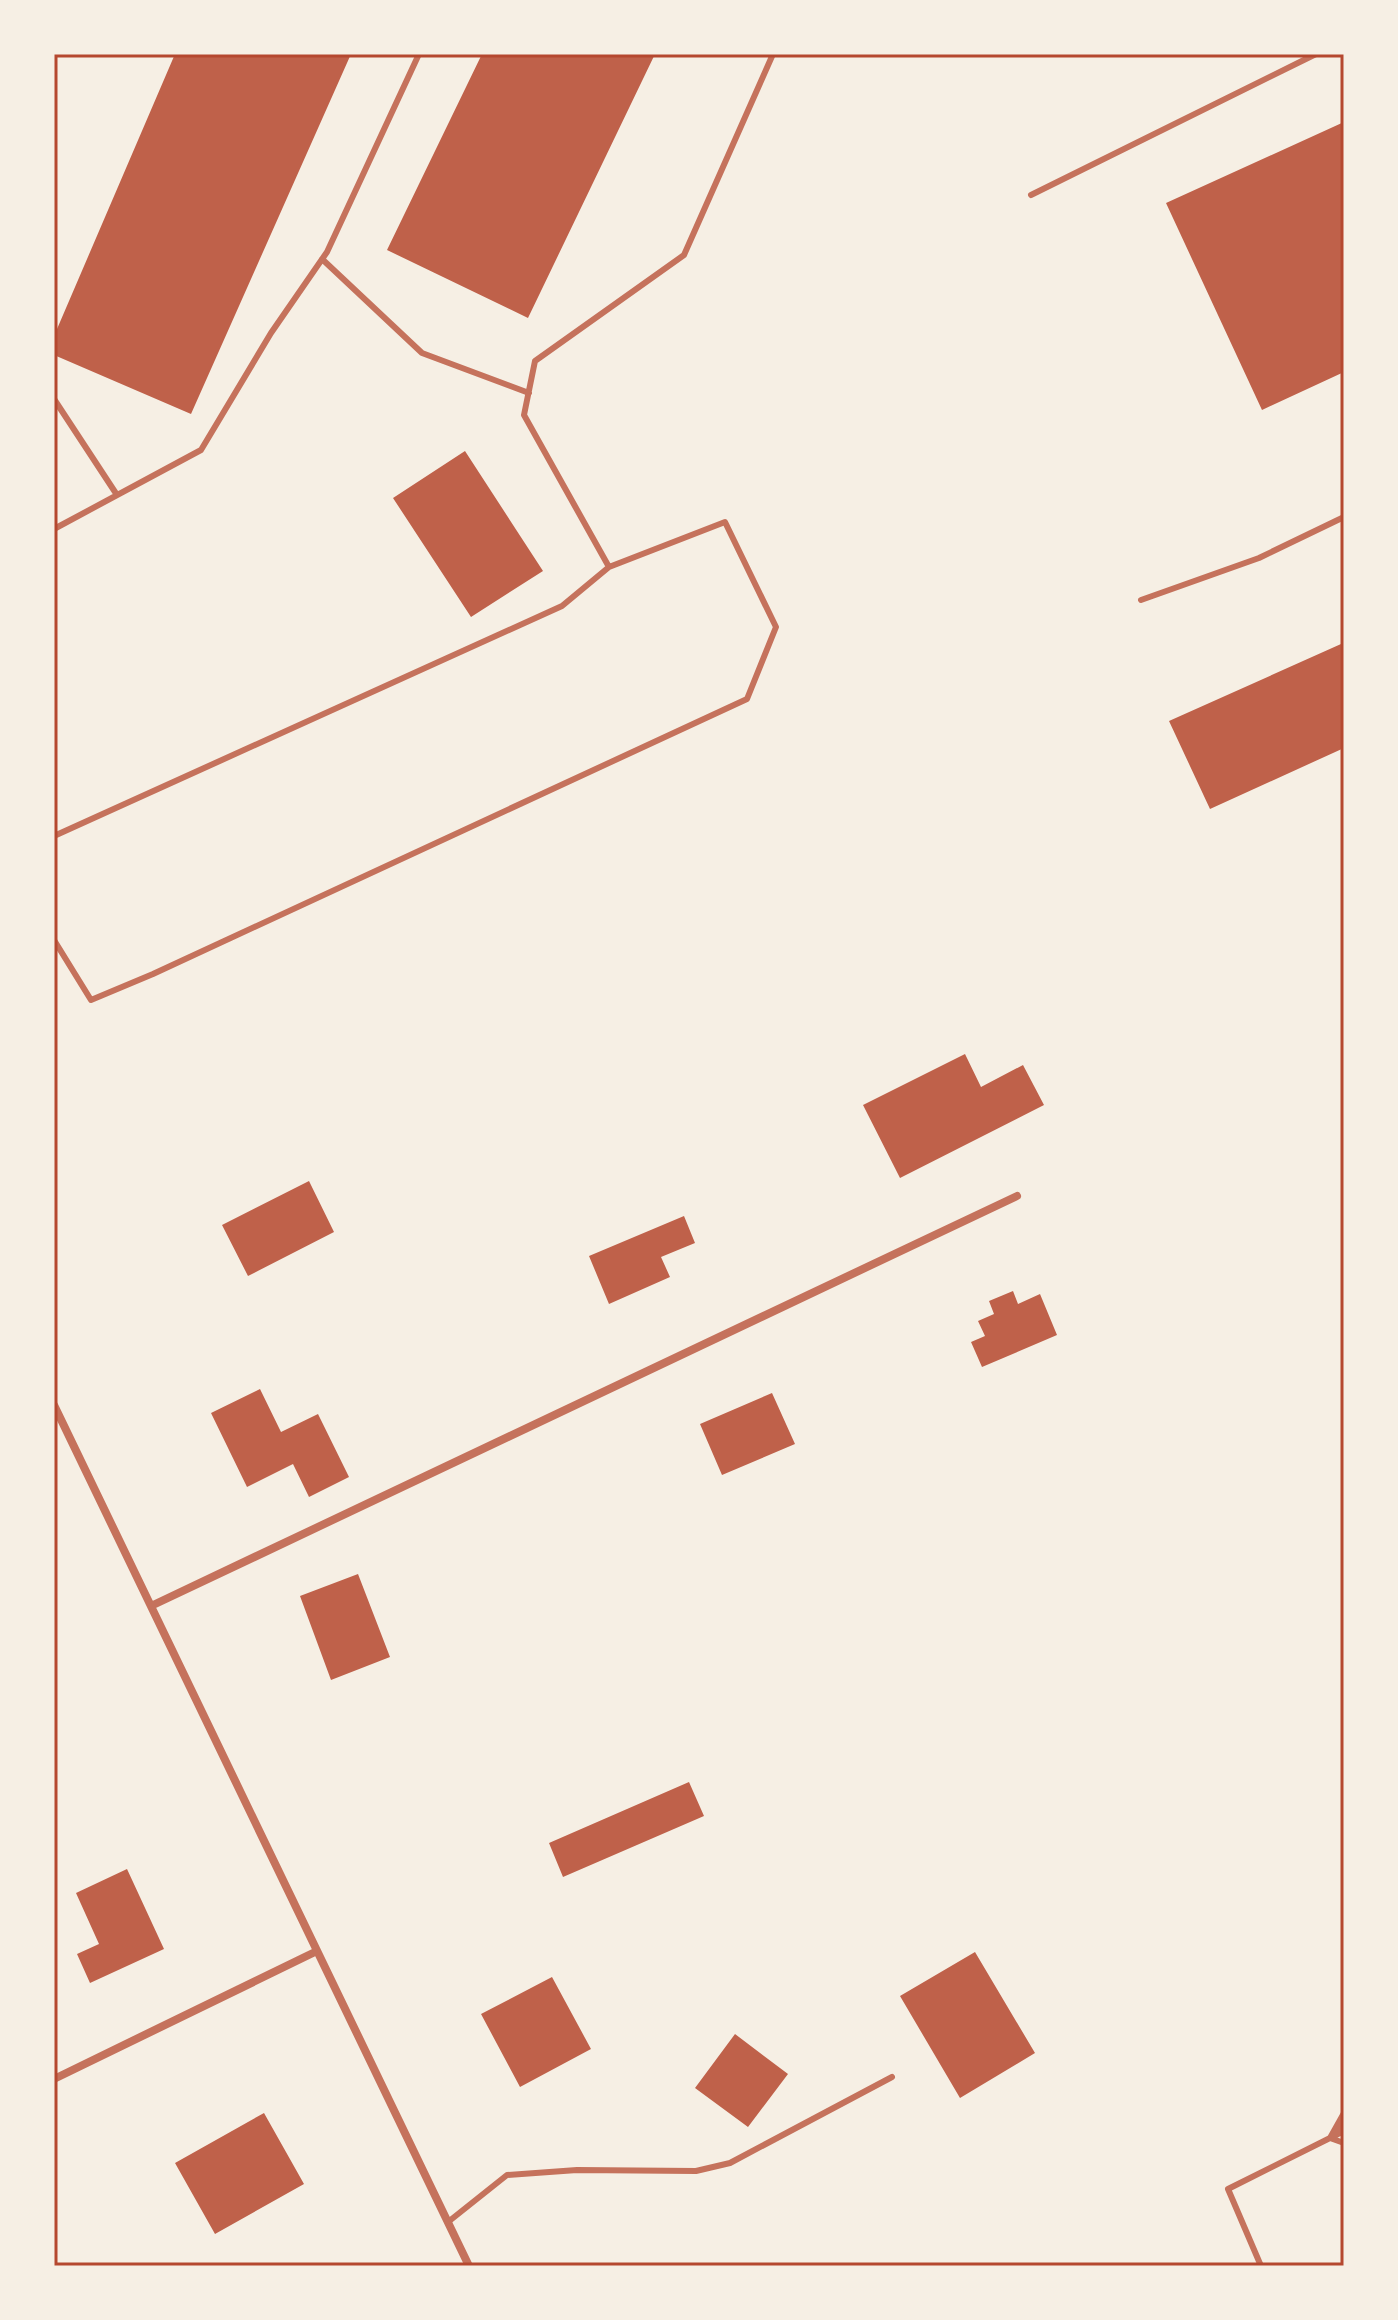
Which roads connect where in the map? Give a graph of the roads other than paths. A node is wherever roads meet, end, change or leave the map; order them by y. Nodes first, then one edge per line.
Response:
1 (419, 54) edge
2 (773, 54) edge
3 (1316, 54) edge
4 (1031, 195) dead end
5 (322, 259) junction
6 (529, 393) junction
7 (54, 399) edge
8 (117, 495) junction
9 (1344, 517) edge
10 (54, 529) edge
11 (609, 567) junction
12 (1141, 600) dead end
13 (54, 836) edge
14 (54, 940) edge
15 (1017, 1196) dead end
16 (54, 1405) edge
17 (151, 1606) junction
18 (317, 1951) junction
19 (892, 2077) dead end
20 (54, 2079) edge
21 (1344, 2113) edge
22 (1344, 2124) edge
23 (1344, 2137) edge
24 (1330, 2138) junction
25 (448, 2222) junction
26 (469, 2266) edge
27 (1261, 2266) edge

1 - 5 lane
2 - 6 lane
3 - 4 lane
5 - 6 lane
5 - 8 lane
6 - 11 lane
7 - 8 lane
8 - 10 lane
9 - 12 lane
11 - 13 lane
11 - 14 lane
15 - 17 street
16 - 17 street
17 - 18 street
18 - 20 street
18 - 25 street
19 - 25 lane
21 - 24 lane
22 - 24 lane
23 - 24 lane
24 - 27 lane
25 - 26 street

